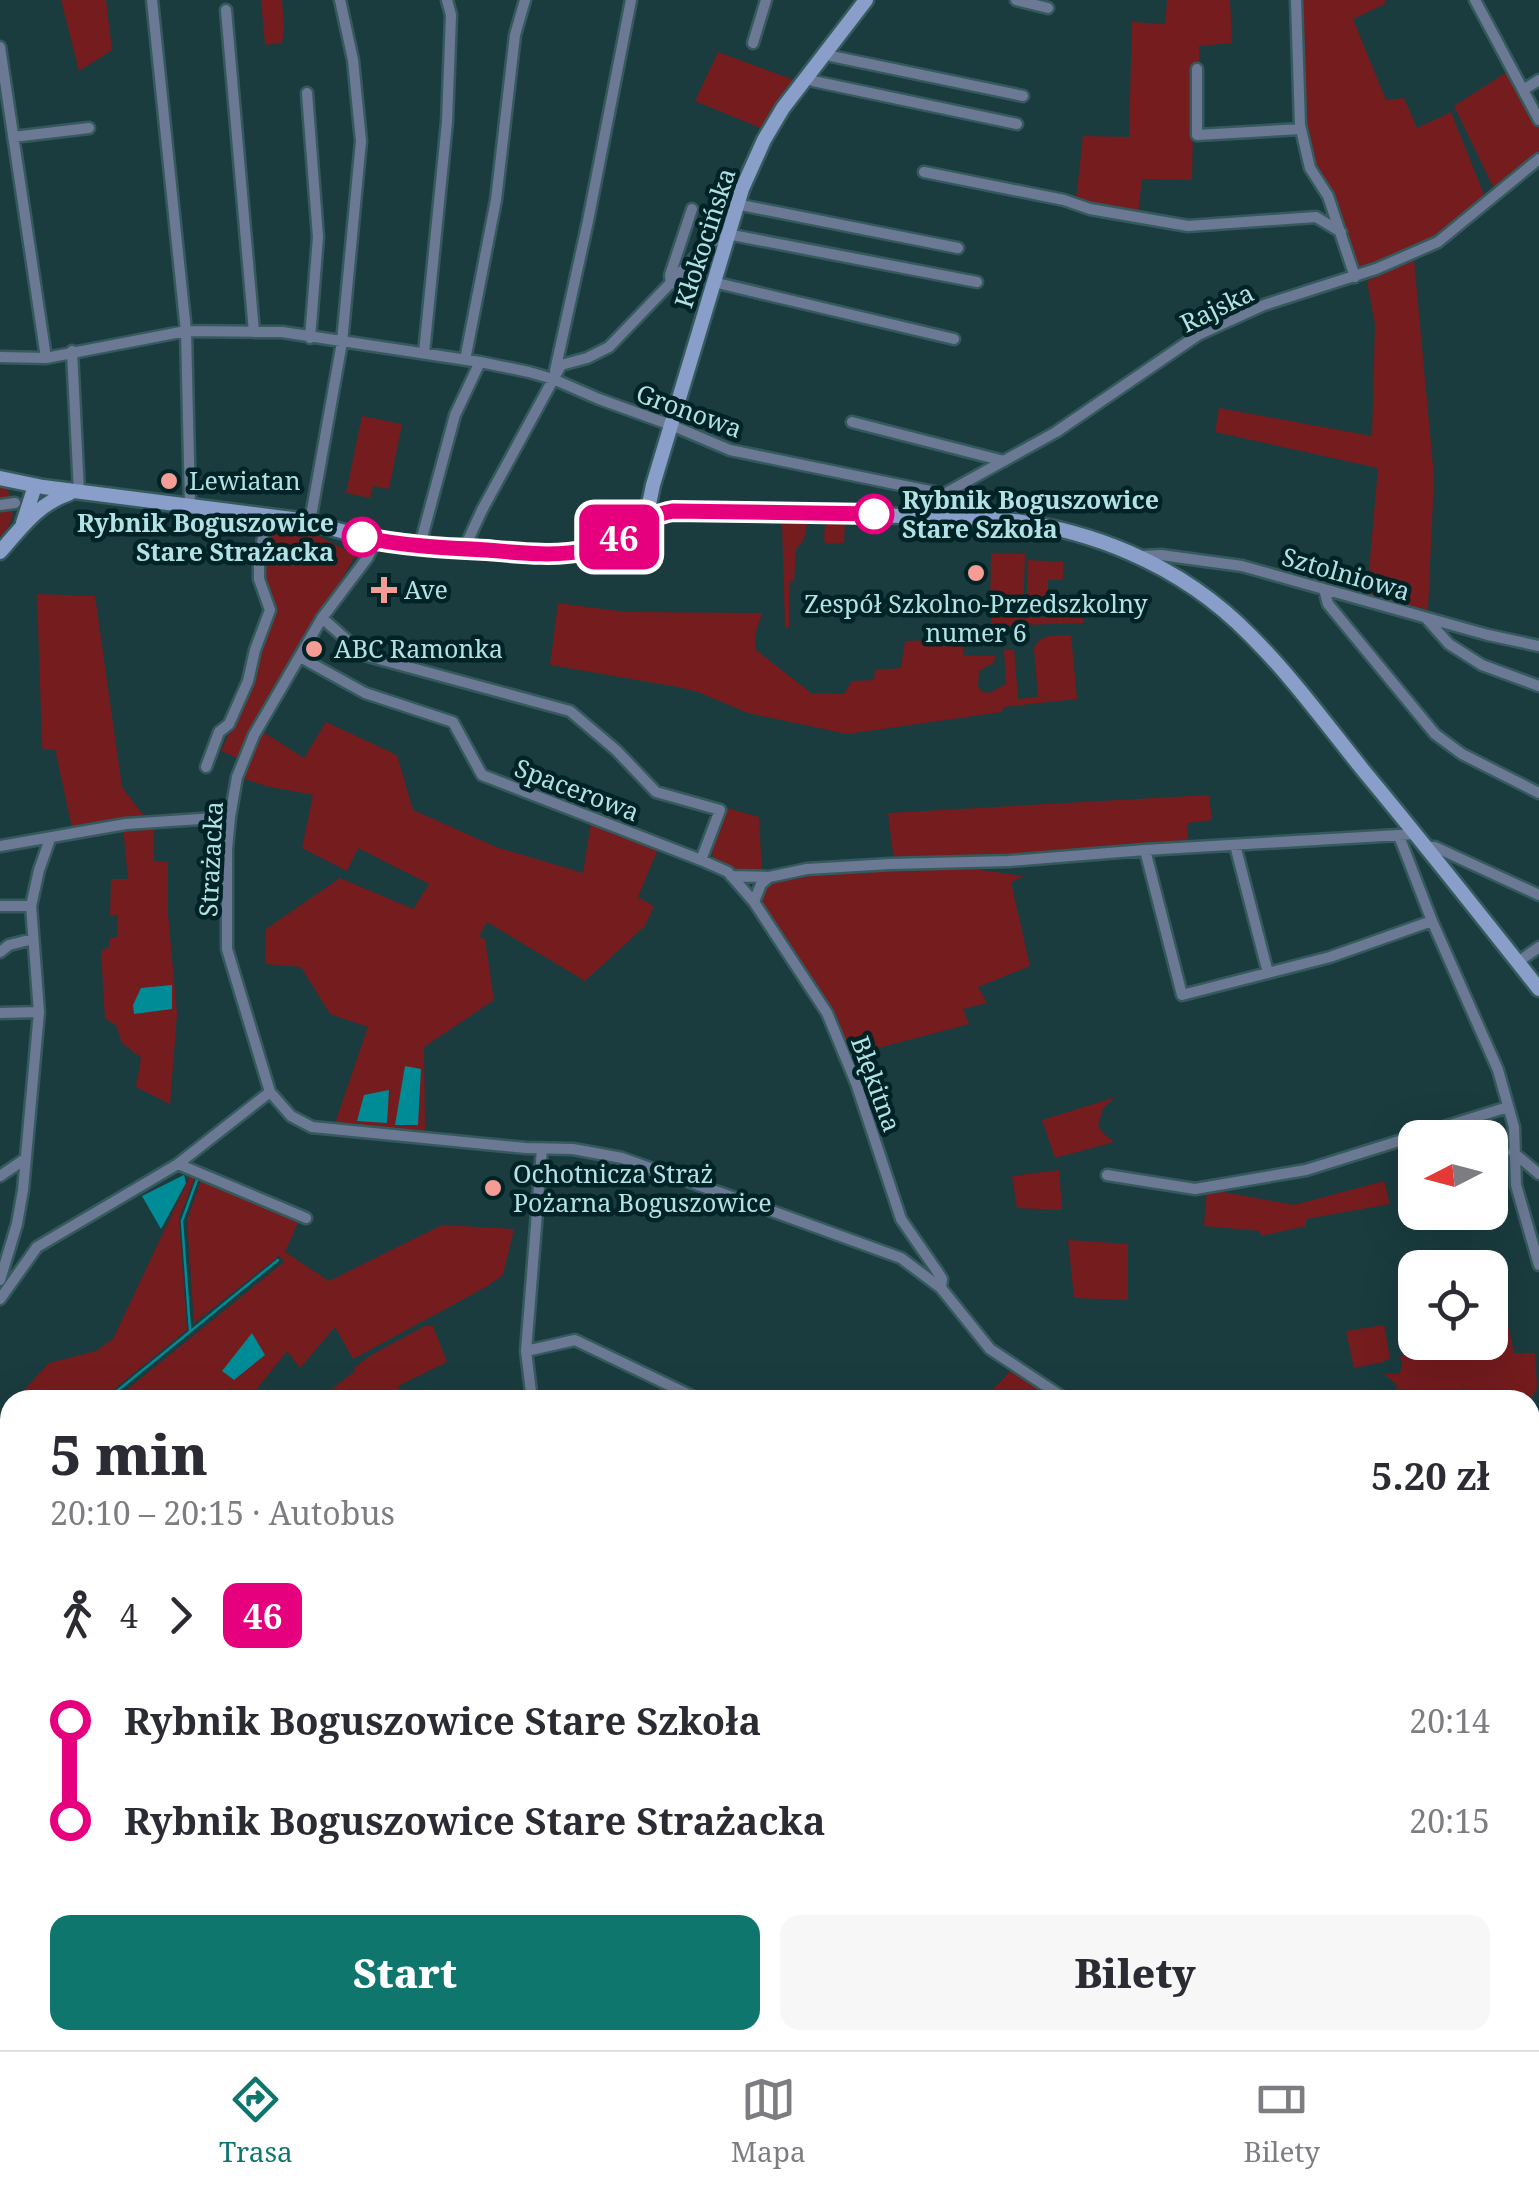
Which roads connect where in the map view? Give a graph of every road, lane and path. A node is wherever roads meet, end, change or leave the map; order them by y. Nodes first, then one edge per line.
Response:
1 (152, 0) edge
2 (340, 0) edge
3 (447, 0) edge
4 (525, 0) edge
5 (631, 0) edge
6 (766, 0) edge
7 (866, 0) edge
8 (1016, 0) edge
9 (1296, 0) edge
10 (1475, 0) edge
11 (1048, 8) dead end
12 (226, 10) dead end
13 (753, 42) dead end
14 (0, 48) edge
15 (826, 51) junction
16 (1197, 69) dead end
17 (806, 78) junction
18 (1539, 80) edge
19 (1523, 90) junction
20 (306, 94) dead end
21 (1024, 96) dead end
22 (1539, 120) edge
23 (1017, 124) dead end
24 (90, 128) dead end
25 (1300, 129) junction
26 (13, 137) junction
27 (1539, 159) edge
28 (924, 172) dead end
29 (736, 204) junction
30 (692, 209) dead end
31 (1340, 232) junction
32 (727, 234) junction
33 (958, 248) dead end
34 (1355, 276) junction
35 (713, 282) junction
36 (976, 282) dead end
37 (671, 284) junction
38 (186, 331) junction
39 (254, 332) junction
40 (310, 338) junction
41 (954, 339) dead end
42 (342, 342) junction
43 (72, 351) junction
44 (424, 353) junction
45 (0, 357) edge
46 (46, 358) junction
47 (465, 360) junction
48 (480, 362) junction
49 (553, 379) junction
50 (852, 422) dead end
51 (671, 425) junction
52 (1005, 461) junction
53 (0, 478) edge
54 (39, 487) junction
55 (77, 491) junction
56 (944, 494) junction
57 (0, 504) edge
58 (15, 504) dead end
59 (190, 504) junction
60 (42, 507) junction
61 (268, 515) junction
62 (922, 515) junction
63 (646, 519) junction
64 (310, 522) junction
65 (24, 523) junction
66 (376, 540) junction
67 (420, 545) junction
68 (464, 549) junction
69 (0, 552) edge
70 (1140, 556) junction
71 (1324, 589) junction
72 (322, 618) junction
73 (1426, 618) junction
74 (1539, 646) edge
75 (300, 656) junction
76 (1539, 686) edge
77 (206, 767) dead end
78 (1539, 793) edge
79 (230, 817) junction
80 (1416, 834) junction
81 (1399, 836) junction
82 (50, 838) junction
83 (1234, 845) junction
84 (0, 846) edge
85 (1426, 847) junction
86 (1145, 850) junction
87 (1408, 852) junction
88 (701, 860) junction
89 (731, 876) junction
90 (769, 877) junction
91 (1539, 895) edge
92 (754, 902) junction
93 (0, 906) edge
94 (31, 906) junction
95 (1432, 921) junction
96 (34, 939) junction
97 (1539, 947) edge
98 (0, 952) edge
99 (1518, 962) junction
100 (1268, 973) junction
101 (1539, 989) edge
102 (39, 1012) junction
103 (0, 1013) edge
104 (270, 1092) junction
105 (1508, 1107) junction
106 (542, 1148) junction
107 (1514, 1152) junction
108 (24, 1159) junction
109 (178, 1164) junction
110 (1539, 1174) edge
111 (1107, 1175) dead end
112 (0, 1176) edge
113 (306, 1218) dead end
114 (10, 1249) junction
115 (30, 1256) junction
116 (1539, 1265) edge
117 (0, 1280) edge
118 (941, 1288) junction
119 (0, 1299) edge
120 (526, 1350) junction
121 (531, 1390) edge
122 (679, 1390) edge
123 (1053, 1390) edge

1 - 38 street
2 - 42 street
3 - 44 street
4 - 47 street
5 - 49 street
6 - 13 street
7 - 15 street, Kłokocińska
8 - 11 street
9 - 25 street
10 - 19 street
12 - 39 street
14 - 26 street
15 - 17 street, Kłokocińska
15 - 21 street
16 - 25 street
17 - 23 street
17 - 29 street, Kłokocińska
18 - 19 street
19 - 22 street
20 - 40 street
24 - 26 street
25 - 31 street
26 - 46 street
27 - 34 street, Rajska
28 - 31 street
29 - 32 street, Kłokocińska
29 - 33 street
30 - 37 street
31 - 34 street
32 - 35 street, Kłokocińska
32 - 36 street
32 - 37 street
34 - 52 street, Rajska
35 - 41 street
35 - 51 street, Kłokocińska
37 - 49 street
38 - 39 street, Gronowa
38 - 43 street, Gronowa
38 - 59 street
39 - 40 street, Gronowa
40 - 42 street, Gronowa
42 - 44 street, Gronowa
42 - 64 street
43 - 46 street, Gronowa
43 - 55 street
44 - 47 street, Gronowa
45 - 46 street, Gronowa
47 - 48 street, Gronowa
48 - 49 street, Gronowa
48 - 67 street
49 - 51 street, Gronowa
49 - 68 street
50 - 52 street
51 - 56 street, Gronowa
51 - 63 street, Kłokocińska
52 - 56 street, Rajska
53 - 54 street
54 - 55 street
54 - 60 street
54 - 65 street
55 - 59 street
55 - 60 street
56 - 62 street, Rajska
57 - 58 street
59 - 61 street
60 - 65 street
61 - 64 street
61 - 77 street
62 - 63 street
62 - 70 street
63 - 68 street
64 - 66 street
65 - 69 street
66 - 67 street
66 - 72 street, Strażacka
67 - 68 street
70 - 71 street, Sztolniowa
70 - 80 street
71 - 73 street, Sztolniowa
71 - 78 street
72 - 75 street, Strażacka
72 - 88 street
73 - 74 street, Sztolniowa
73 - 76 street
75 - 79 street, Strażacka
75 - 88 street, Spacerowa
79 - 82 street
79 - 104 street, Strażacka
80 - 81 street
80 - 85 street
80 - 87 street
81 - 83 street
81 - 87 street
82 - 84 street
82 - 94 street
83 - 86 street
83 - 100 street
85 - 91 street
85 - 99 street
86 - 90 street
86 - 100 street
87 - 95 street
88 - 89 street, Spacerowa
89 - 90 street
89 - 92 street, Błękitna
90 - 92 street
92 - 118 street, Błękitna
93 - 94 street
94 - 96 street
95 - 100 street
95 - 105 street
96 - 98 street
96 - 102 street
97 - 99 street
99 - 101 street
102 - 103 street
102 - 108 street
104 - 106 street
104 - 109 street
105 - 107 street
105 - 111 street
106 - 118 street, Błękitna
106 - 120 street
107 - 110 street
107 - 116 street
108 - 112 street
108 - 114 street
109 - 113 street
109 - 115 street
114 - 115 street
114 - 117 street
115 - 119 street
118 - 123 street, Błękitna
120 - 121 street
120 - 122 street

